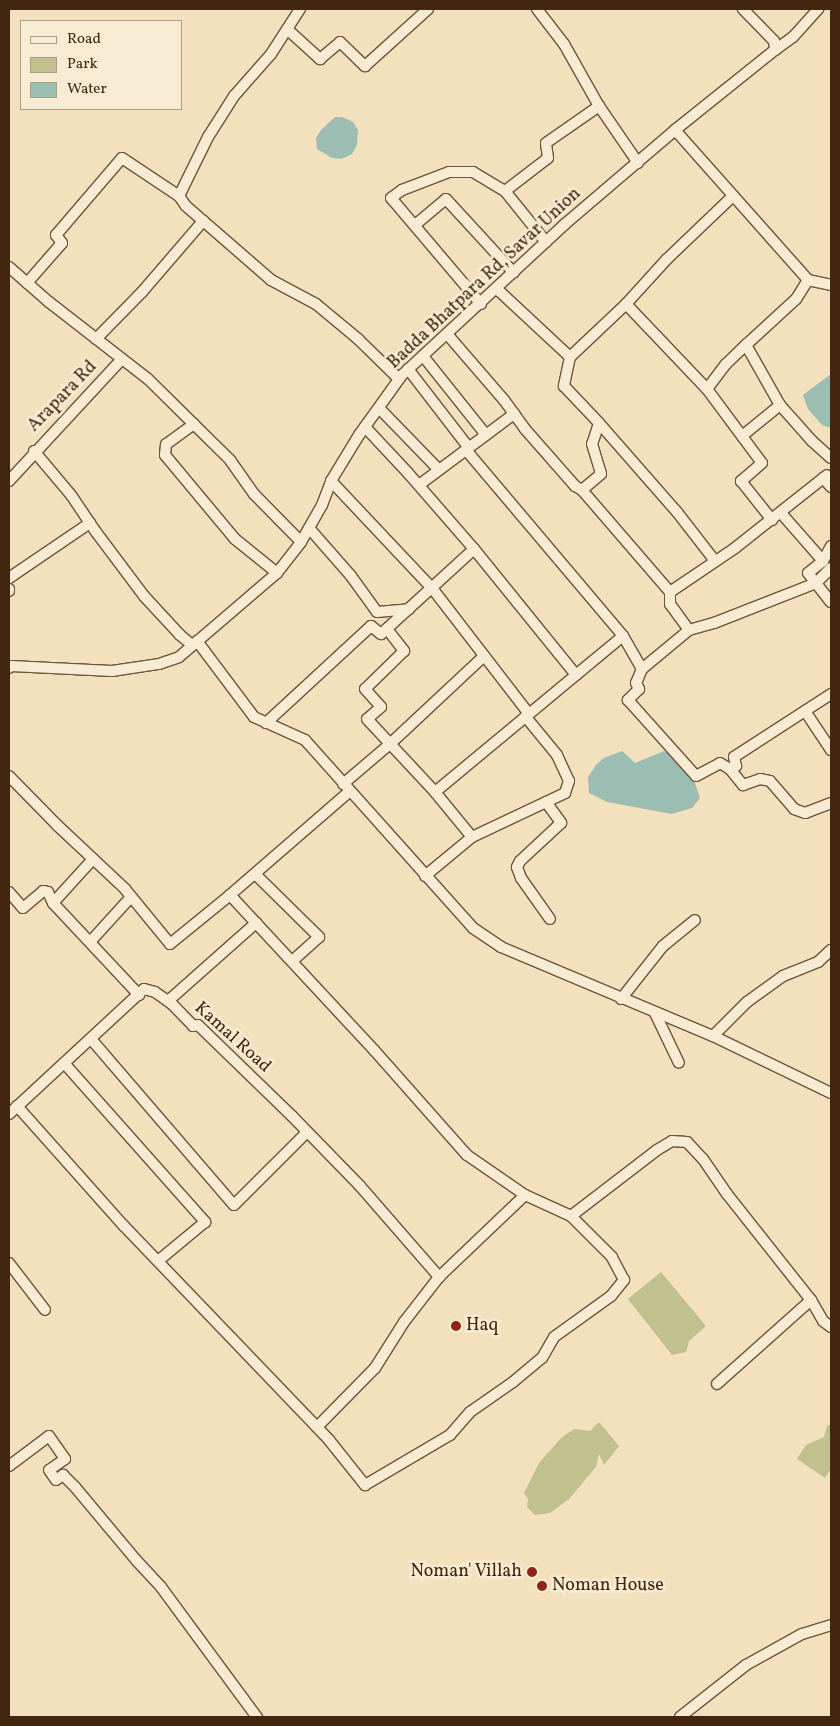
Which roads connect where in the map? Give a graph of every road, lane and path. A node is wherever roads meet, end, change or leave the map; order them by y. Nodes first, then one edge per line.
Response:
1 (300, 9) edge
2 (428, 9) edge
3 (537, 9) edge
4 (743, 9) edge
5 (818, 9) edge
6 (286, 29) junction
7 (775, 50) junction
8 (599, 106) junction
9 (676, 130) junction
10 (638, 163) junction
11 (505, 191) junction
12 (179, 196) junction
13 (733, 196) junction
14 (203, 220) junction
15 (415, 225) junction
16 (546, 242) junction
17 (9, 267) edge
18 (514, 273) junction
19 (808, 280) junction
20 (27, 283) junction
21 (831, 285) edge
22 (497, 289) junction
23 (481, 304) junction
24 (626, 304) junction
25 (447, 334) junction
26 (96, 339) junction
27 (746, 345) junction
28 (423, 356) junction
29 (570, 357) junction
30 (122, 359) junction
31 (408, 369) junction
32 (399, 379) junction
33 (707, 389) junction
34 (780, 405) junction
35 (378, 408) junction
36 (514, 414) junction
37 (599, 423) junction
38 (194, 424) junction
39 (365, 427) junction
40 (486, 435) junction
41 (742, 436) junction
42 (468, 449) junction
43 (34, 452) junction
44 (831, 458) edge
45 (439, 470) junction
46 (9, 481) edge
47 (331, 481) junction
48 (419, 485) junction
49 (831, 488) edge
50 (582, 490) junction
51 (781, 512) junction
52 (772, 520) junction
53 (90, 524) junction
54 (309, 528) junction
55 (301, 542) junction
56 (831, 546) edge
57 (474, 550) junction
58 (823, 561) junction
59 (715, 562) junction
60 (831, 568) edge
61 (277, 573) junction
62 (9, 578) edge
63 (816, 583) junction
64 (432, 588) junction
65 (670, 592) junction
66 (831, 602) edge
67 (409, 609) junction
68 (387, 629) junction
69 (689, 630) junction
70 (623, 636) junction
71 (194, 643) junction
72 (484, 656) junction
73 (9, 668) edge
74 (642, 669) junction
75 (576, 675) junction
76 (831, 694) edge
77 (805, 711) junction
78 (527, 715) junction
79 (266, 723) junction
80 (390, 744) junction
81 (831, 750) edge
82 (730, 769) junction
83 (9, 776) edge
84 (346, 788) junction
85 (434, 792) junction
86 (546, 802) junction
87 (831, 803) edge
88 (472, 837) junction
89 (92, 859) junction
90 (254, 874) junction
91 (424, 876) junction
92 (9, 892) edge
93 (230, 895) junction
94 (131, 897) junction
95 (54, 903) junction
96 (550, 919) dead end
97 (694, 920) dead end
98 (256, 923) junction
99 (90, 942) junction
100 (831, 950) edge
101 (292, 960) junction
102 (138, 994) junction
103 (621, 999) junction
104 (168, 1002) junction
105 (655, 1013) junction
106 (713, 1036) junction
107 (91, 1039) junction
108 (64, 1063) junction
109 (679, 1063) dead end
110 (831, 1093) edge
111 (17, 1106) junction
112 (9, 1114) edge
113 (307, 1132) junction
114 (525, 1195) junction
115 (571, 1216) junction
116 (158, 1261) junction
117 (9, 1263) edge
118 (439, 1277) junction
119 (811, 1300) junction
120 (45, 1310) dead end
121 (831, 1327) edge
122 (717, 1384) dead end
123 (317, 1427) junction
124 (9, 1466) edge
125 (831, 1625) edge
126 (257, 1717) edge
127 (680, 1717) edge

1 - 6 street
2 - 6 street
3 - 8 street
4 - 7 street
5 - 7 street, Badda Bhatpara Rd, Savar Union
6 - 12 street
7 - 9 street, Badda Bhatpara Rd, Savar Union
8 - 10 street
8 - 11 street
9 - 10 street, Badda Bhatpara Rd, Savar Union
9 - 13 street
10 - 16 street, Badda Bhatpara Rd, Savar Union
11 - 15 street
11 - 16 street
12 - 14 street
12 - 20 street
13 - 19 street
13 - 24 street
14 - 26 street
14 - 32 street
15 - 18 street
15 - 23 street
16 - 18 street, Badda Bhatpara Rd, Savar Union
17 - 20 street
18 - 22 street, Badda Bhatpara Rd, Savar Union
19 - 21 street
19 - 27 street
20 - 26 street
22 - 23 street, Badda Bhatpara Rd, Savar Union
22 - 29 street
23 - 25 street, Badda Bhatpara Rd, Savar Union
24 - 29 street
24 - 33 street
25 - 28 street, Badda Bhatpara Rd, Savar Union
25 - 36 street
26 - 30 street
27 - 33 street
27 - 34 street
28 - 31 street, Badda Bhatpara Rd, Savar Union
28 - 40 street
29 - 37 street
30 - 38 street
30 - 43 street, Arapara Rd
31 - 32 street, Badda Bhatpara Rd, Savar Union
31 - 42 street
32 - 35 street, Badda Bhatpara Rd, Savar Union
33 - 41 street
34 - 41 street
34 - 44 street
35 - 39 street, Badda Bhatpara Rd, Savar Union
35 - 45 street
36 - 40 street
36 - 50 street
37 - 50 street
37 - 59 street
38 - 55 street
38 - 61 street
39 - 47 street, Badda Bhatpara Rd, Savar Union
39 - 48 street
40 - 42 street
41 - 52 street
42 - 45 street
42 - 70 street
43 - 46 street, Arapara Rd
43 - 53 street
45 - 48 street
47 - 54 street, Badda Bhatpara Rd, Savar Union
47 - 64 street
48 - 57 street
49 - 51 street
50 - 65 street
51 - 52 street
51 - 58 street
52 - 59 street
53 - 62 street
53 - 71 street
54 - 55 street, Badda Bhatpara Rd, Savar Union
54 - 67 street
55 - 61 street, Badda Bhatpara Rd, Savar Union
56 - 58 street
57 - 64 street
57 - 75 street
58 - 63 street
59 - 65 street
60 - 63 street
61 - 71 street, Badda Bhatpara Rd, Savar Union
63 - 66 street
63 - 69 street
64 - 67 street
64 - 72 street
65 - 69 street
67 - 68 street
68 - 79 street
68 - 80 street
69 - 74 street
70 - 74 street
70 - 75 street
71 - 73 street, Badda Bhatpara Rd, Savar Union
71 - 79 street
72 - 78 street
72 - 80 street
74 - 82 street
75 - 78 street
76 - 77 street
77 - 81 street
77 - 82 street
78 - 85 street
78 - 86 street
79 - 84 street
80 - 84 street
80 - 85 street
82 - 87 street
83 - 89 street
84 - 90 street
84 - 91 street
85 - 88 street
86 - 88 street
86 - 96 street
88 - 91 street
89 - 94 street
89 - 95 street
90 - 93 street
90 - 101 street
91 - 103 street
92 - 95 street
93 - 94 street
93 - 98 street
94 - 99 street
95 - 99 street
97 - 103 street
98 - 101 street
98 - 104 street
99 - 102 street
100 - 106 street
101 - 114 street
102 - 104 street, Kamal Road
102 - 107 street
103 - 105 street
104 - 113 street, Kamal Road
105 - 106 street
105 - 109 street
106 - 110 street
107 - 108 street
107 - 113 street
108 - 111 street
108 - 116 street
111 - 112 street
111 - 116 street
113 - 118 street, Kamal Road
114 - 115 street
114 - 118 street
115 - 119 street
115 - 123 street
116 - 123 street
117 - 120 street
118 - 123 street
119 - 121 street
119 - 122 street
124 - 126 street
125 - 127 street

